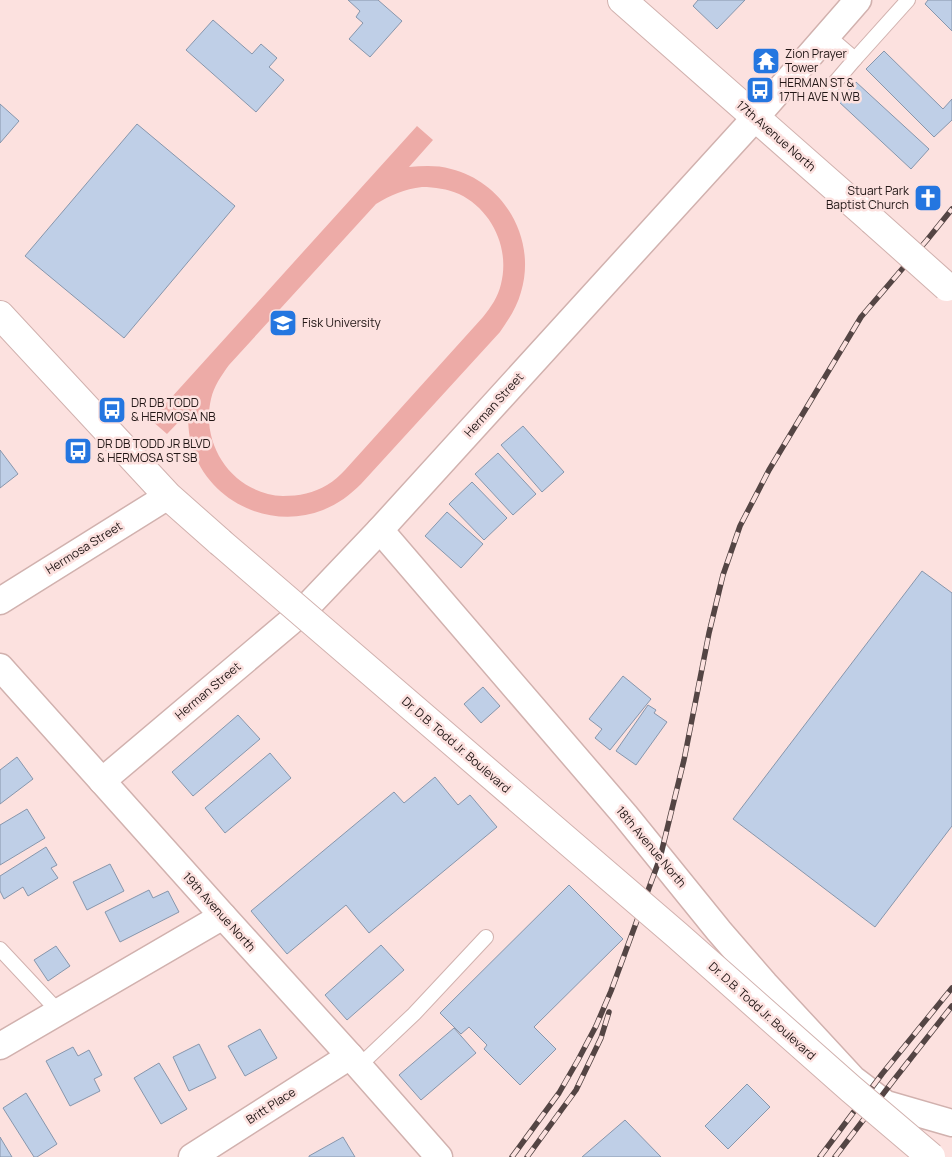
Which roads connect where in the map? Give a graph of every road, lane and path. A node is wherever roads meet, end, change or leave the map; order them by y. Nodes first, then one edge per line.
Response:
1 (622, 0) edge
2 (858, 0) edge
3 (908, 0) edge
4 (828, 34) junction
5 (855, 59) junction
6 (831, 86) dead end
7 (755, 118) junction
8 (949, 290) edge
9 (4, 328) edge
10 (168, 496) junction
11 (380, 530) junction
12 (0, 601) edge
13 (0, 667) edge
14 (102, 782) junction
15 (223, 916) junction
16 (486, 937) dead end
17 (0, 949) edge
18 (59, 1012) junction
19 (0, 1046) edge
20 (355, 1061) junction
21 (952, 1123) edge
22 (192, 1157) edge
23 (439, 1157) edge
24 (931, 1157) edge

1 - 7 main road, 17th Avenue North
2 - 4 street, Herman Street
3 - 5 lane
4 - 5 lane
4 - 7 street, Herman Street
5 - 6 lane
7 - 8 main road, 17th Avenue North, bridge
7 - 11 street, Herman Street
9 - 10 main road, Dr. D.B. Todd Jr. Boulevard
10 - 12 street, Hermosa Street
10 - 24 main road, Dr. D.B. Todd Jr. Boulevard, bridge
11 - 14 street, Herman Street
11 - 21 street, 18th Avenue North
13 - 14 street, 19th Avenue North
14 - 15 street, 19th Avenue North
15 - 18 street
15 - 20 street, 19th Avenue North
16 - 20 lane
17 - 18 lane
18 - 19 street
20 - 22 street, Britt Place
20 - 23 street, 19th Avenue North

